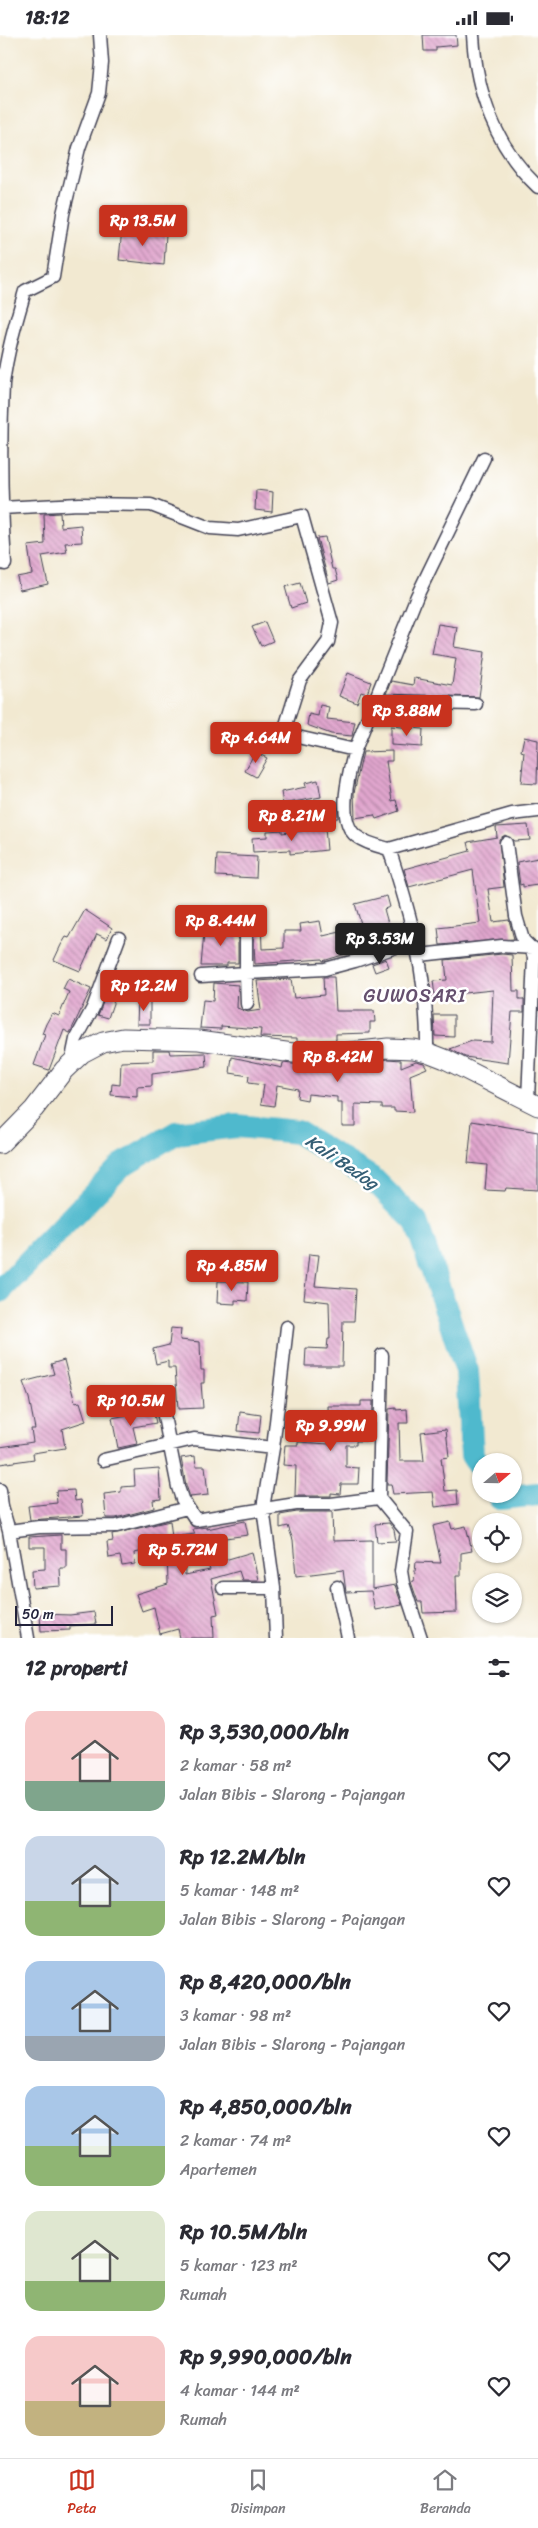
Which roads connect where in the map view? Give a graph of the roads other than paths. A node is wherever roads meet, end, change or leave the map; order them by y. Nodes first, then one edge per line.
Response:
1 (100, 35) edge
2 (473, 35) edge
3 (538, 187) edge
4 (484, 458) dead end
5 (1, 508) edge
6 (5, 564) dead end
7 (373, 702) junction
8 (476, 704) dead end
9 (354, 751) junction
10 (538, 811) edge
11 (506, 843) dead end
12 (389, 849) junction
13 (246, 924) dead end
14 (119, 938) dead end
15 (416, 940) junction
16 (534, 948) edge
17 (420, 955) junction
18 (246, 973) junction
19 (201, 976) dead end
20 (247, 1004) dead end
21 (427, 1051) junction
22 (71, 1063) junction
23 (533, 1103) edge
24 (0, 1144) edge
25 (287, 1327) dead end
26 (382, 1355) dead end
27 (161, 1401) dead end
28 (169, 1445) junction
29 (273, 1448) junction
30 (103, 1460) dead end
31 (0, 1490) edge
32 (379, 1498) junction
33 (1, 1507) edge
34 (187, 1508) junction
35 (262, 1508) junction
36 (9, 1531) junction
37 (336, 1587) dead end
38 (223, 1588) dead end
39 (274, 1588) junction
40 (28, 1638) edge
41 (276, 1638) edge
42 (348, 1638) edge
43 (421, 1638) edge

1 - 5 street
2 - 3 street
4 - 7 street
5 - 6 street
5 - 9 street
7 - 8 street
7 - 9 street
9 - 12 street
10 - 12 street
11 - 16 street
12 - 15 street
13 - 18 street
14 - 22 street
15 - 17 street
15 - 18 street
16 - 17 street
16 - 23 street
17 - 21 street
18 - 19 street
18 - 20 street
21 - 22 main road
21 - 23 main road
22 - 24 main road
25 - 29 street
26 - 32 street
27 - 28 street
28 - 29 street
28 - 30 street
28 - 34 street
29 - 35 street
31 - 33 street
32 - 35 street
32 - 43 street
33 - 36 street
34 - 35 street
34 - 36 street
35 - 39 street
36 - 40 street
37 - 42 street
38 - 39 street
39 - 41 street

